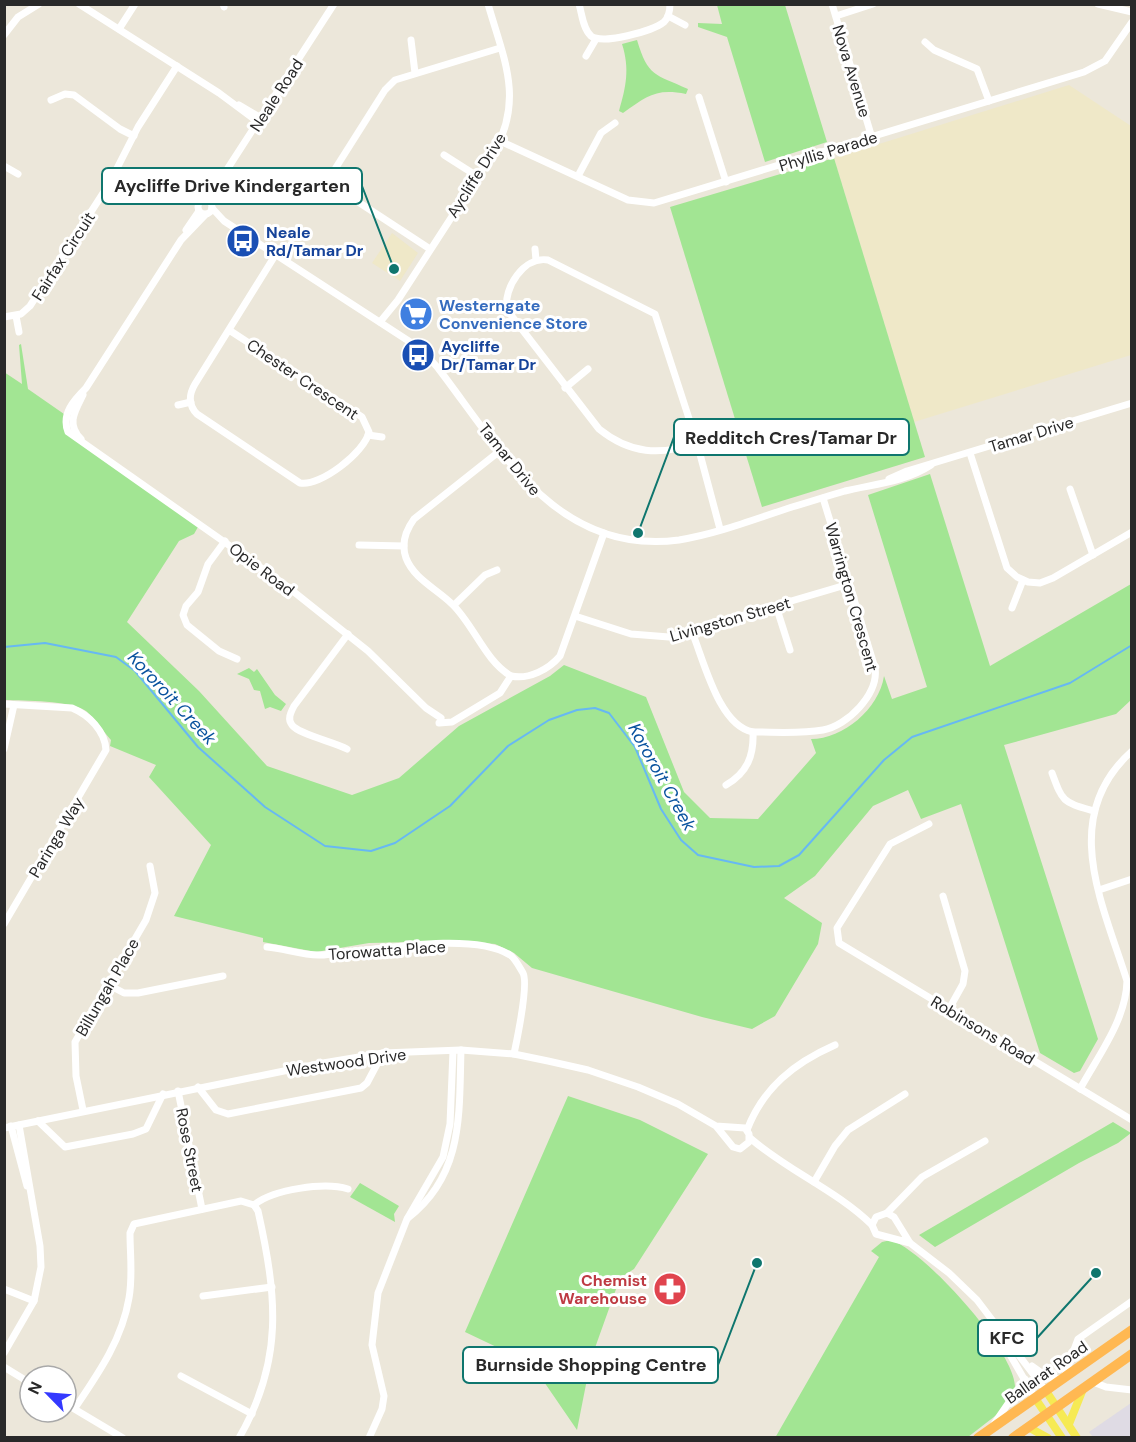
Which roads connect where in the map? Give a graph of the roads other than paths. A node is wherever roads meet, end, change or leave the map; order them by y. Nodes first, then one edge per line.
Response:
1 (39, 4) edge
2 (79, 4) edge
3 (135, 4) edge
4 (334, 4) edge
5 (488, 4) edge
6 (579, 4) edge
7 (670, 4) edge
8 (832, 4) edge
9 (873, 4) edge
10 (1098, 4) edge
11 (1113, 6) edge
12 (1130, 11) edge
13 (668, 16) junction
14 (836, 16) junction
15 (1131, 22) edge
16 (685, 25) dead end
17 (119, 29) junction
18 (1126, 29) junction
19 (4, 35) edge
20 (596, 39) junction
21 (411, 40) dead end
22 (925, 42) dead end
23 (500, 48) junction
24 (586, 56) dead end
25 (177, 66) junction
26 (415, 73) junction
27 (699, 97) dead end
28 (51, 100) dead end
29 (989, 101) junction
30 (259, 120) junction
31 (615, 123) dead end
32 (134, 136) junction
33 (872, 138) junction
34 (501, 139) junction
35 (444, 155) dead end
36 (4, 166) edge
37 (18, 174) dead end
38 (477, 176) junction
39 (578, 176) junction
40 (334, 180) junction
41 (324, 182) dead end
42 (726, 182) junction
43 (206, 209) junction
44 (430, 249) junction
45 (535, 249) dead end
46 (278, 255) junction
47 (536, 260) junction
48 (16, 316) junction
49 (4, 317) edge
50 (383, 323) junction
51 (229, 330) junction
52 (19, 332) dead end
53 (588, 369) dead end
54 (565, 388) junction
55 (191, 402) junction
56 (1131, 403) edge
57 (178, 405) dead end
58 (69, 421) joint
59 (368, 435) junction
60 (382, 437) dead end
61 (697, 443) junction
62 (502, 452) junction
63 (970, 453) junction
64 (1070, 489) dead end
65 (823, 498) junction
66 (723, 529) junction
67 (1131, 532) edge
68 (602, 533) junction
69 (225, 541) junction
70 (359, 545) dead end
71 (404, 546) junction
72 (1093, 555) junction
73 (497, 570) dead end
74 (1023, 580) junction
75 (849, 584) junction
76 (454, 605) junction
77 (776, 606) junction
78 (1012, 608) dead end
79 (575, 616) junction
80 (692, 632) junction
81 (348, 634) junction
82 (790, 650) dead end
83 (237, 659) dead end
84 (511, 676) junction
85 (4, 704) edge
86 (14, 705) junction
87 (753, 732) junction
88 (4, 748) edge
89 (346, 749) dead end
90 (1131, 751) edge
91 (1052, 773) dead end
92 (726, 785) dead end
93 (1094, 811) junction
94 (929, 824) dead end
95 (150, 866) dead end
96 (1131, 879) edge
97 (1099, 890) junction
98 (943, 896) dead end
99 (4, 924) edge
100 (267, 947) dead end
101 (223, 976) dead end
102 (109, 985) junction
103 (949, 1009) junction
104 (835, 1045) dead end
105 (461, 1050) junction
106 (453, 1051) junction
107 (383, 1053) junction
108 (514, 1054) junction
109 (198, 1087) junction
110 (1080, 1089) junction
111 (178, 1090) junction
112 (163, 1094) junction
113 (905, 1094) dead end
114 (83, 1110) junction
115 (1131, 1120) edge
116 (38, 1121) junction
117 (12, 1126) edge
118 (716, 1126) junction
119 (740, 1128) junction
120 (728, 1138) junction
121 (750, 1138) junction
122 (985, 1141) dead end
123 (746, 1147) junction
124 (765, 1152) junction
125 (814, 1182) junction
126 (348, 1189) dead end
127 (897, 1204) junction
128 (254, 1205) junction
129 (202, 1209) junction
130 (858, 1211) junction
131 (887, 1213) junction
132 (878, 1215) junction
133 (894, 1217) junction
134 (407, 1219) junction
135 (873, 1225) junction
136 (898, 1226) junction
137 (889, 1238) junction
138 (910, 1243) junction
139 (272, 1287) junction
140 (4, 1289) edge
141 (203, 1296) dead end
142 (34, 1301) junction
143 (1131, 1301) edge
144 (993, 1321) junction
145 (1131, 1330) edge
146 (4, 1353) edge
147 (1131, 1354) edge
148 (1025, 1360) junction
149 (4, 1367) edge
150 (18, 1376) edge
151 (181, 1376) dead end
152 (1063, 1378) junction
153 (1025, 1379) junction
154 (1093, 1382) junction
155 (1083, 1389) junction
156 (1131, 1390) edge
157 (1046, 1391) junction
158 (1035, 1398) junction
159 (78, 1403) edge
160 (1057, 1407) junction
161 (78, 1410) edge
162 (252, 1414) junction
163 (1046, 1414) junction
164 (1069, 1424) junction
165 (1028, 1427) junction
166 (990, 1429) junction
167 (1016, 1436) edge
168 (123, 1437) edge
169 (239, 1437) edge
170 (369, 1437) edge
171 (978, 1437) edge
172 (1048, 1437) edge
173 (1062, 1437) edge
174 (1077, 1437) edge

1 - 19 street
2 - 17 street
3 - 17 street
4 - 30 street, Neale Road
5 - 23 street, Aycliffe Drive
6 - 20 street
7 - 13 street
8 - 14 street, Nova Avenue
9 - 14 street
10 - 11 street
11 - 12 street
12 - 18 street, Phyllis Parade
13 - 16 street
13 - 20 street
14 - 33 street, Nova Avenue
15 - 18 street, Phyllis Parade
17 - 25 street
18 - 29 street, Phyllis Parade
20 - 24 street
21 - 26 street
22 - 29 street
23 - 26 street
23 - 34 street, Aycliffe Drive
25 - 30 street
25 - 32 street, Fairfax Circuit
26 - 40 street
27 - 42 street
28 - 32 street
29 - 33 street, Phyllis Parade
30 - 43 street, Neale Road
31 - 39 street
32 - 48 street, Fairfax Circuit
33 - 42 street, Phyllis Parade
34 - 38 street, Aycliffe Drive
34 - 39 street, Phyllis Parade
35 - 38 street
36 - 37 street
38 - 44 street, Aycliffe Drive
39 - 42 street, Phyllis Parade
40 - 41 street
40 - 44 street
43 - 46 street, Tamar Drive
43 - 58 street, Neale Road
44 - 50 street, Aycliffe Drive
45 - 47 street
46 - 50 street, Tamar Drive
46 - 51 street, Chester Crescent
47 - 54 street
47 - 61 street
48 - 49 street
48 - 52 street
50 - 62 street, Tamar Drive
51 - 55 street, Chester Crescent
51 - 59 street, Chester Crescent
53 - 54 street
54 - 61 street
55 - 57 street
55 - 59 street, Chester Crescent
56 - 63 street, Tamar Drive
58 - 69 street, Opie Road
59 - 60 street, Chester Crescent
61 - 66 street
62 - 68 street, Tamar Drive
62 - 71 street
63 - 65 street, Tamar Drive
63 - 74 street
64 - 72 street
65 - 66 street, Tamar Drive
65 - 75 street, Warrington Crescent
66 - 68 street, Tamar Drive
67 - 72 street
68 - 79 street
69 - 81 street, Opie Road
69 - 83 street
70 - 71 street
71 - 76 street
72 - 74 street
73 - 76 street
74 - 78 street
75 - 77 street, Livingston Street
75 - 87 street, Warrington Crescent
76 - 84 street
77 - 80 street, Livingston Street
77 - 82 street
79 - 80 street, Livingston Street
79 - 84 street
80 - 87 street
81 - 84 street, Opie Road
81 - 89 street
85 - 86 street
86 - 88 street
86 - 99 street, Paringa Way
87 - 92 street
90 - 93 street
91 - 93 street
93 - 97 street
94 - 103 street, Robinsons Road
95 - 102 street, Billungah Place
96 - 97 street
97 - 110 street
98 - 103 street
100 - 108 street, Torowatta Place
101 - 102 street
102 - 114 street, Billungah Place
103 - 110 street, Robinsons Road
104 - 119 street
105 - 106 street, Westwood Drive
105 - 108 street, Westwood Drive
105 - 134 street
106 - 107 street, Westwood Drive
106 - 134 street
107 - 109 street, Westwood Drive
107 - 109 street
108 - 118 street, Westwood Drive
109 - 111 street, Westwood Drive
110 - 115 street, Robinsons Road
111 - 112 street, Westwood Drive
111 - 129 street, Rose Street
112 - 114 street, Westwood Drive
112 - 116 street
113 - 125 street
114 - 116 street, Westwood Drive
116 - 117 street, Westwood Drive
117 - 142 street
118 - 119 street, Westwood Drive
118 - 120 street, Westwood Drive
119 - 120 street
119 - 121 street
120 - 123 street, Westwood Drive
121 - 123 street
121 - 124 street
122 - 127 street
123 - 124 street
124 - 125 street
125 - 130 street
126 - 128 street
127 - 131 street
127 - 133 street
128 - 129 street
128 - 139 street
129 - 159 street
130 - 132 street
130 - 135 street
131 - 132 street
131 - 133 street
132 - 135 street
133 - 136 street
134 - 170 street
135 - 137 street
136 - 137 street
136 - 138 street
137 - 138 street
138 - 144 street
139 - 141 street
139 - 162 street
140 - 142 street
142 - 146 street
143 - 152 street
144 - 148 street
144 - 153 street
145 - 152 highway, Ballarat Road
147 - 154 highway
148 - 152 street
148 - 157 street
149 - 150 street
151 - 162 street
152 - 157 highway, Ballarat Road
153 - 158 street
153 - 166 street
154 - 155 highway
154 - 156 street
155 - 160 highway
155 - 164 main road
157 - 158 highway, Ballarat Road
157 - 160 main road
158 - 163 main road
158 - 166 highway, Ballarat Road
160 - 163 highway
160 - 164 main road
161 - 168 street
162 - 169 street
163 - 165 highway
163 - 173 main road
164 - 174 main road
165 - 167 highway
165 - 172 main road
166 - 171 highway, Ballarat Road

